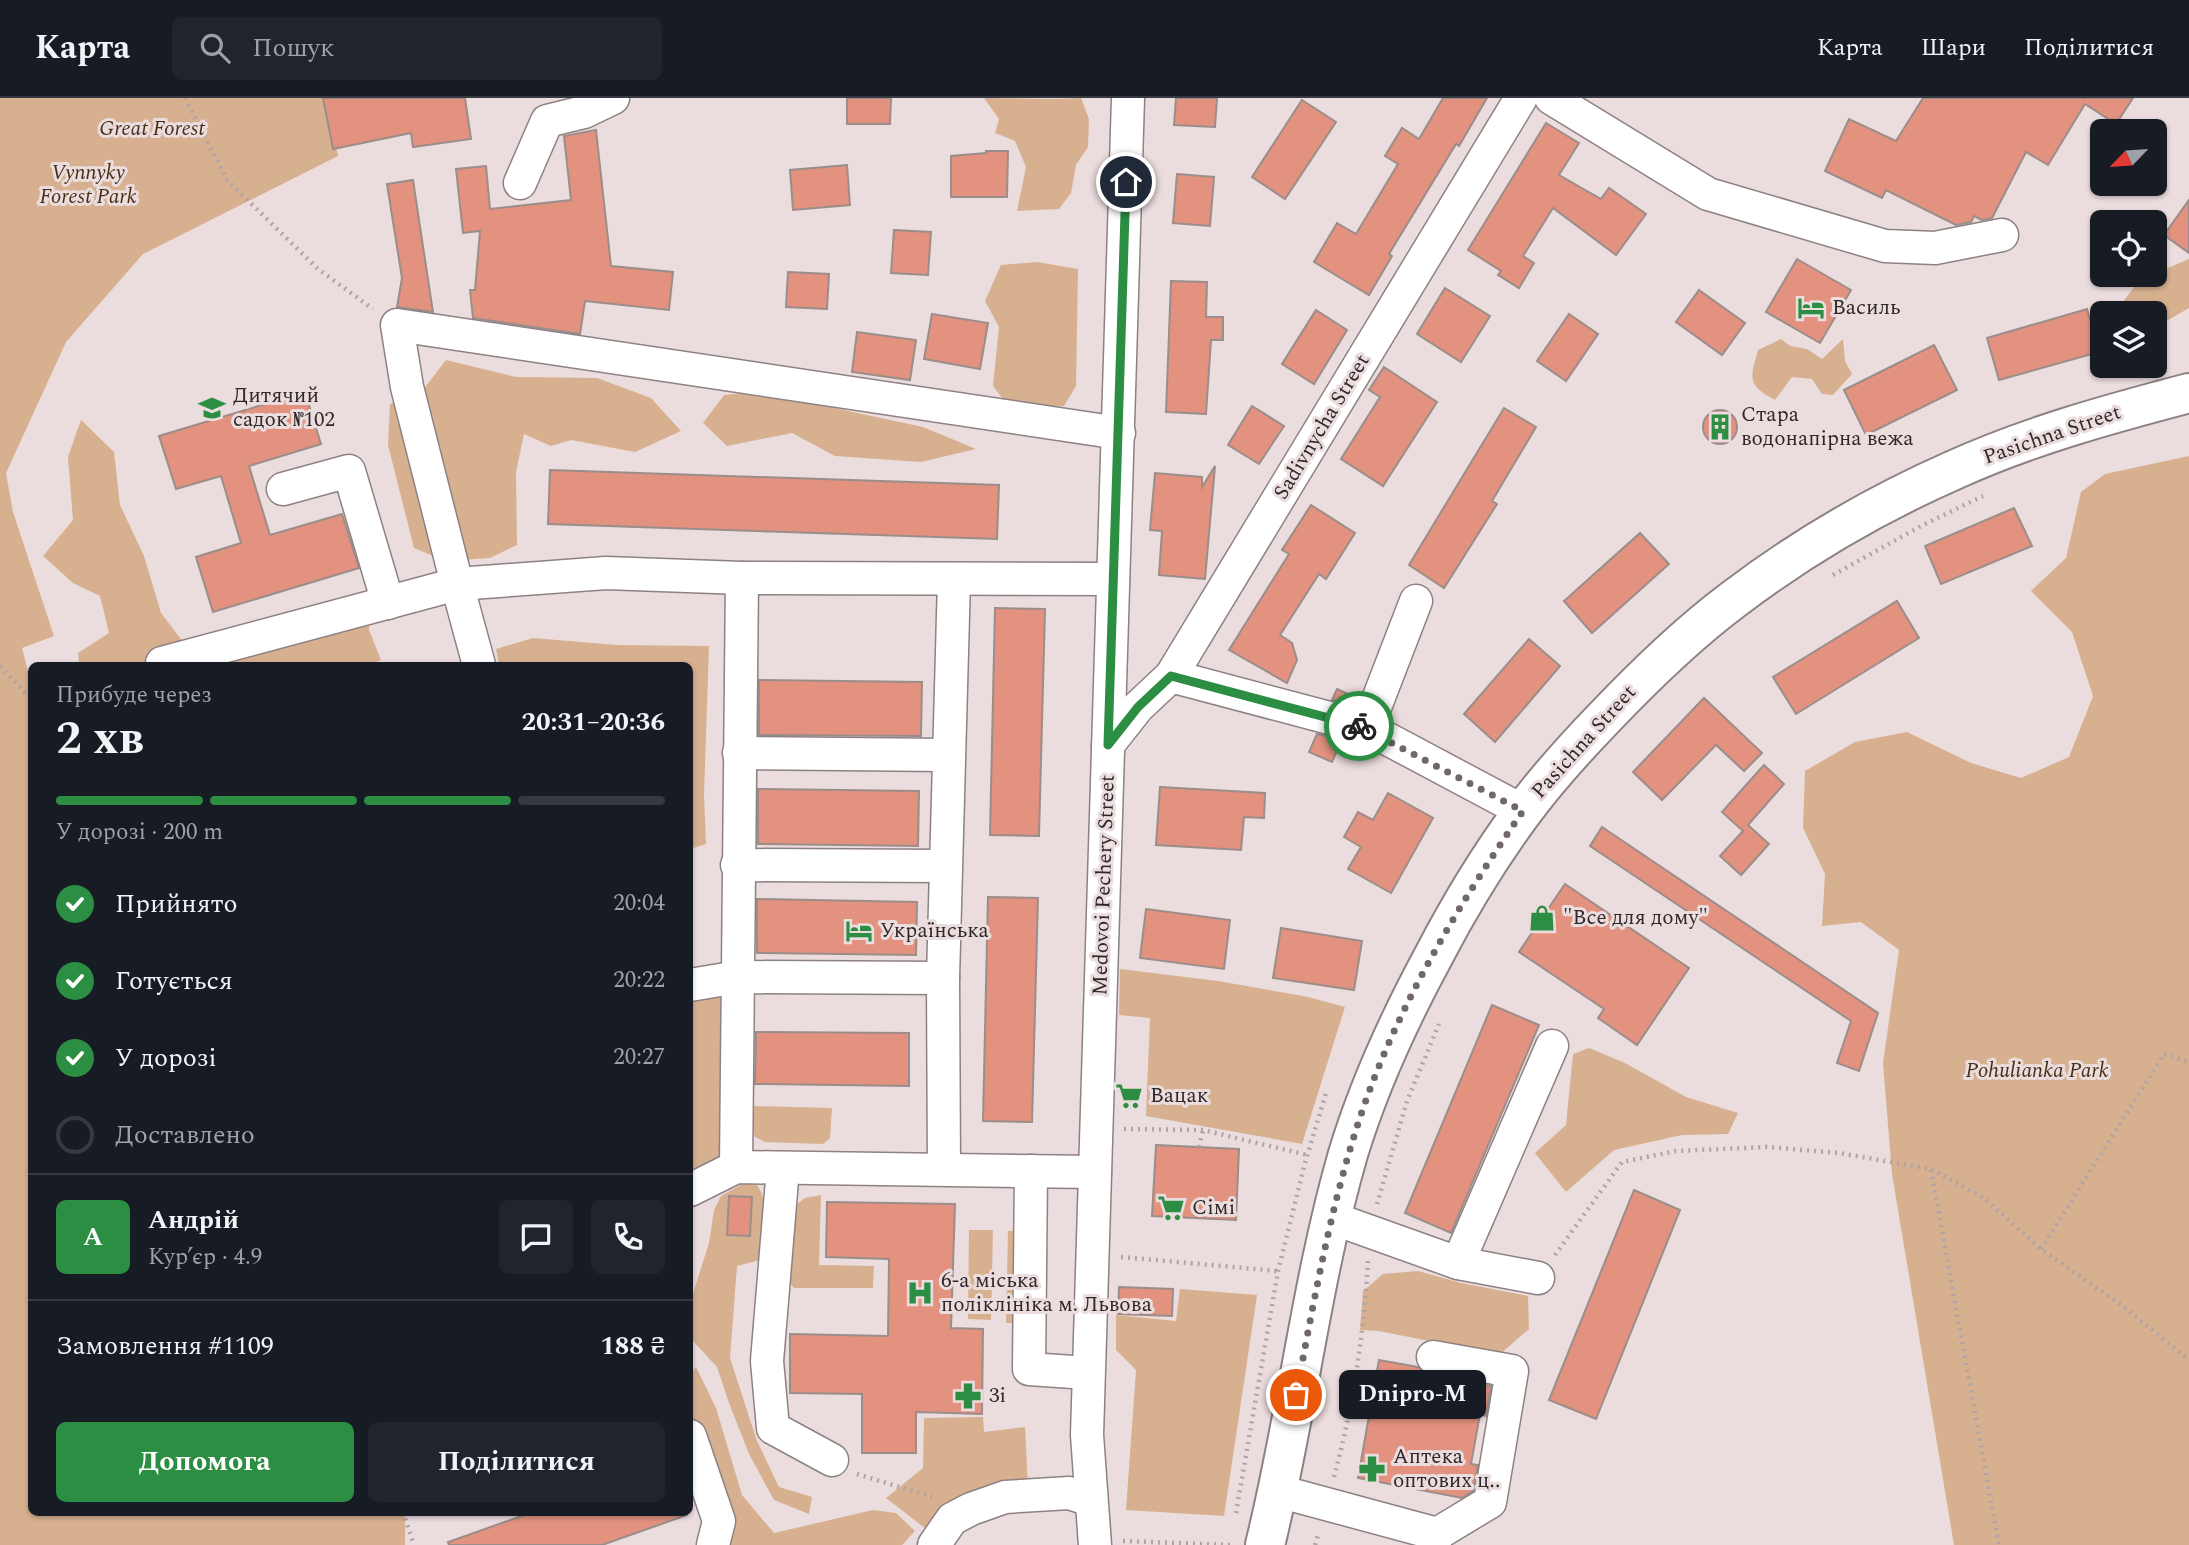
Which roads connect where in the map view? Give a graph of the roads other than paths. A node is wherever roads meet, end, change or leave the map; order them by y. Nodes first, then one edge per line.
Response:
1 (612, 98) edge
2 (1128, 98) edge
3 (1521, 98) edge
4 (1551, 98) edge
5 (520, 183) dead end
6 (2002, 235) dead end
7 (2189, 393) edge
8 (1119, 433) junction
9 (283, 489) dead end
10 (742, 578) junction
11 (954, 579) junction
12 (1113, 579) junction
13 (457, 584) junction
14 (1416, 601) dead end
15 (388, 603) junction
16 (166, 662) edge
17 (478, 662) edge
18 (1171, 676) junction
19 (1367, 728) junction
20 (1108, 745) junction
21 (739, 753) junction
22 (948, 755) junction
23 (1523, 811) junction
24 (737, 865) junction
25 (945, 866) junction
26 (738, 977) junction
27 (943, 978) junction
28 (693, 984) edge
29 (1552, 1046) dead end
30 (736, 1167) junction
31 (783, 1168) junction
32 (944, 1169) junction
33 (1031, 1171) junction
34 (1095, 1172) junction
35 (693, 1188) edge
36 (1332, 1217) junction
37 (1458, 1263) junction
38 (1538, 1278) road end
39 (1433, 1357) dead end
40 (1088, 1373) junction
41 (693, 1445) edge
42 (832, 1460) road end
43 (1278, 1492) junction
44 (1091, 1500) junction
45 (1436, 1539) edge
46 (1249, 1540) edge
47 (1105, 1543) edge
48 (713, 1545) edge
49 (933, 1545) edge

1 - 5 street
2 - 8 street, Medovoi Pechery Street
3 - 18 street, Sadivnycha Street
4 - 6 street
7 - 23 main road, Pasichna Street
8 - 12 street, Medovoi Pechery Street
8 - 13 street
9 - 15 street
10 - 11 street
10 - 13 street
10 - 21 street
11 - 12 street
11 - 22 street
12 - 20 street, Medovoi Pechery Street
13 - 15 street
13 - 17 street
14 - 19 street
15 - 16 street
18 - 19 street
18 - 20 street, Sadivnycha Street
19 - 23 street
20 - 34 street, Medovoi Pechery Street
21 - 22 street
21 - 24 street
22 - 25 street
23 - 36 main road, Pasichna Street
24 - 25 street
24 - 26 street
25 - 27 street
26 - 27 street
26 - 28 street
26 - 30 street
27 - 32 street
29 - 37 street
30 - 31 street
30 - 35 street
31 - 32 street
31 - 42 street
32 - 33 street
33 - 34 street
33 - 40 street
34 - 40 street, Medovoi Pechery Street
36 - 37 street
36 - 43 main road, Pasichna Street
37 - 38 street
39 - 45 street
40 - 44 street, Medovoi Pechery Street
41 - 48 street
43 - 45 street
43 - 46 main road, Pasichna Street
44 - 47 street, Medovoi Pechery Street
44 - 49 street

